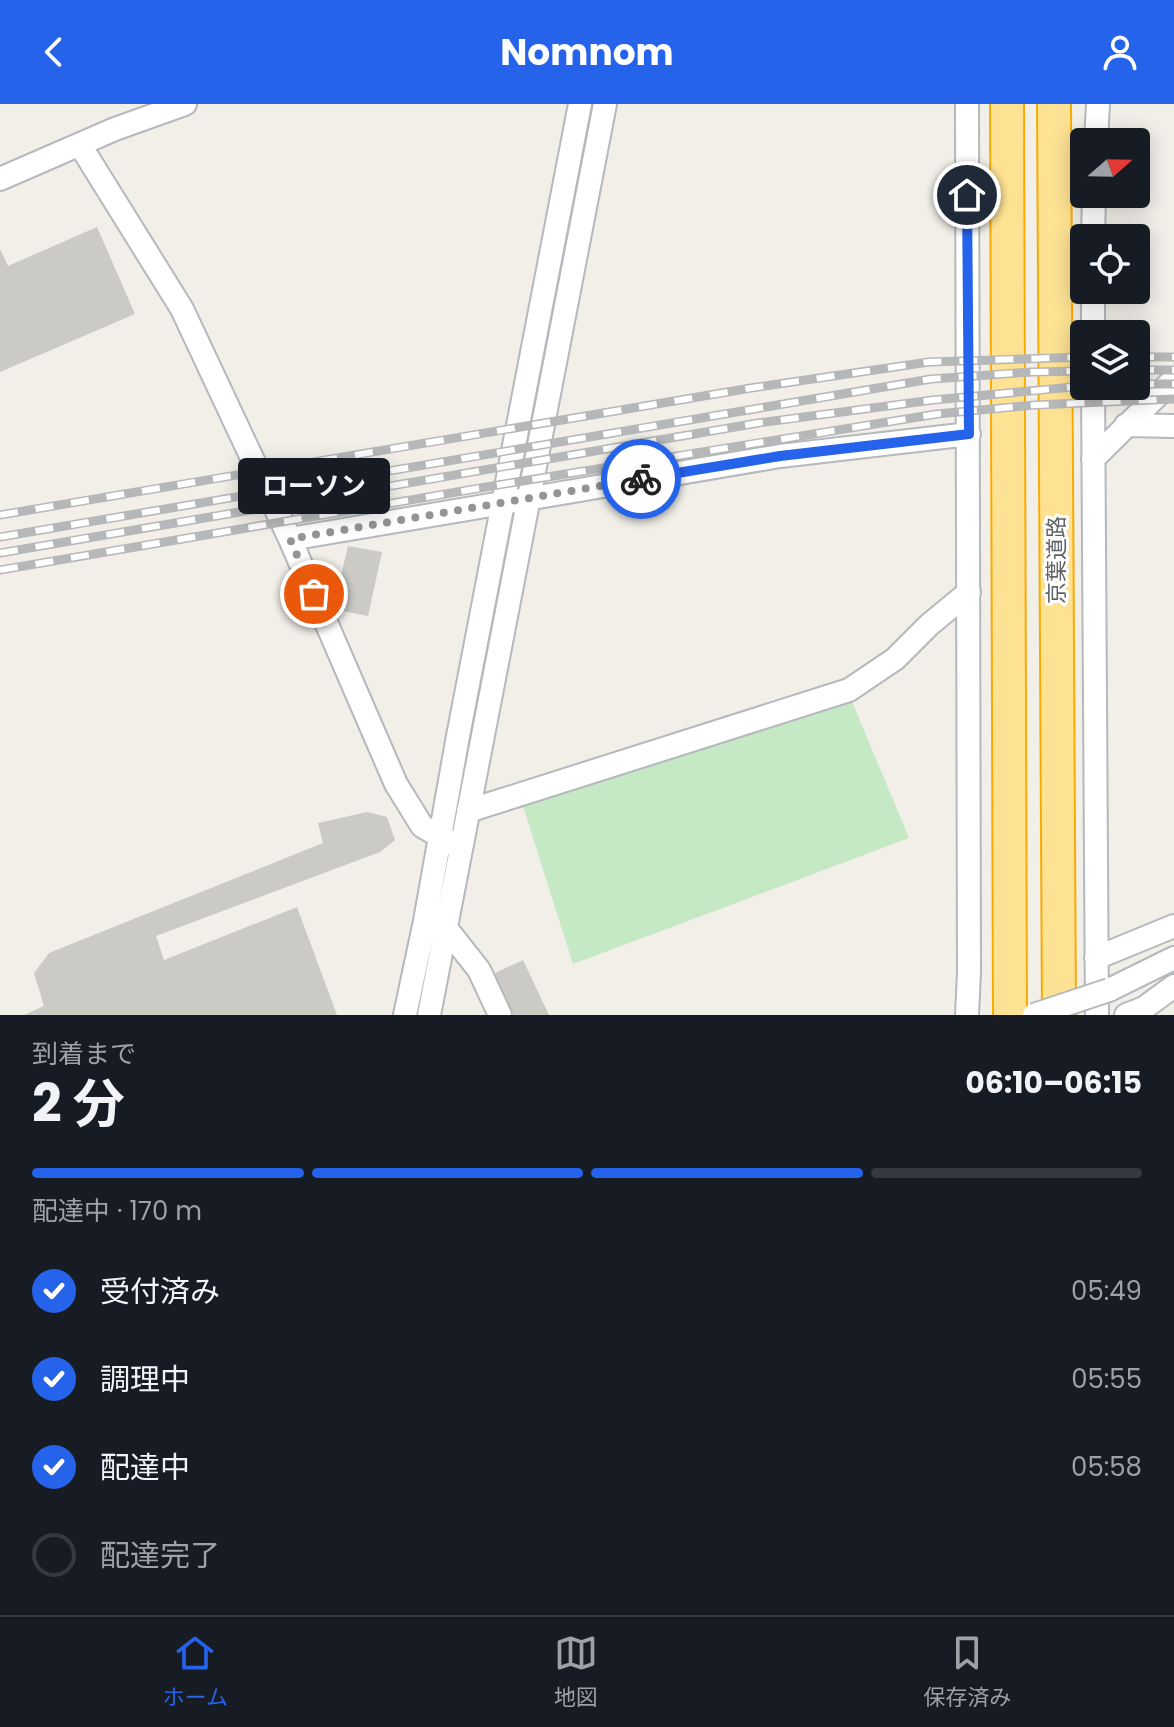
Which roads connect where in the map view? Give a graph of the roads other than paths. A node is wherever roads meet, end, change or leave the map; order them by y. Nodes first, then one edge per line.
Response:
1 (185, 104) edge
2 (580, 104) edge
3 (605, 104) edge
4 (967, 104) edge
5 (1007, 104) edge
6 (1054, 104) edge
7 (1098, 104) edge
8 (150, 109) edge
9 (1097, 128) edge
10 (80, 145) junction
11 (0, 179) edge
12 (1174, 379) edge
13 (1093, 400) edge
14 (1126, 425) junction
15 (1174, 426) edge
16 (969, 434) junction
17 (1093, 459) junction
18 (528, 498) junction
19 (503, 503) junction
20 (290, 539) junction
21 (969, 592) junction
22 (468, 811) junction
23 (440, 838) junction
24 (461, 848) junction
25 (425, 921) junction
26 (1174, 926) edge
27 (446, 928) junction
28 (1096, 958) junction
29 (1174, 958) edge
30 (1174, 986) edge
31 (405, 1015) edge
32 (429, 1015) edge
33 (500, 1015) edge
34 (967, 1015) edge
35 (1010, 1015) edge
36 (1034, 1015) edge
37 (1059, 1015) edge
38 (1097, 1015) edge
39 (1104, 1015) edge
40 (1126, 1015) edge

1 - 8 street
2 - 19 street
3 - 18 street
4 - 16 street
5 - 35 highway
6 - 37 highway, 京葉道路
7 - 9 street
8 - 10 street
10 - 11 street
10 - 20 street
12 - 14 street
13 - 17 street
14 - 15 street
14 - 17 street
16 - 18 street
16 - 21 street
17 - 28 street
18 - 19 street
18 - 22 street
19 - 20 street
19 - 23 street
20 - 23 street
21 - 22 street
21 - 34 street
22 - 24 street
23 - 24 street
23 - 25 street
24 - 27 street
25 - 27 street
25 - 31 street
26 - 28 street
27 - 32 street
27 - 33 street
28 - 38 street
29 - 36 street, bridge
30 - 40 street
38 - 39 street

